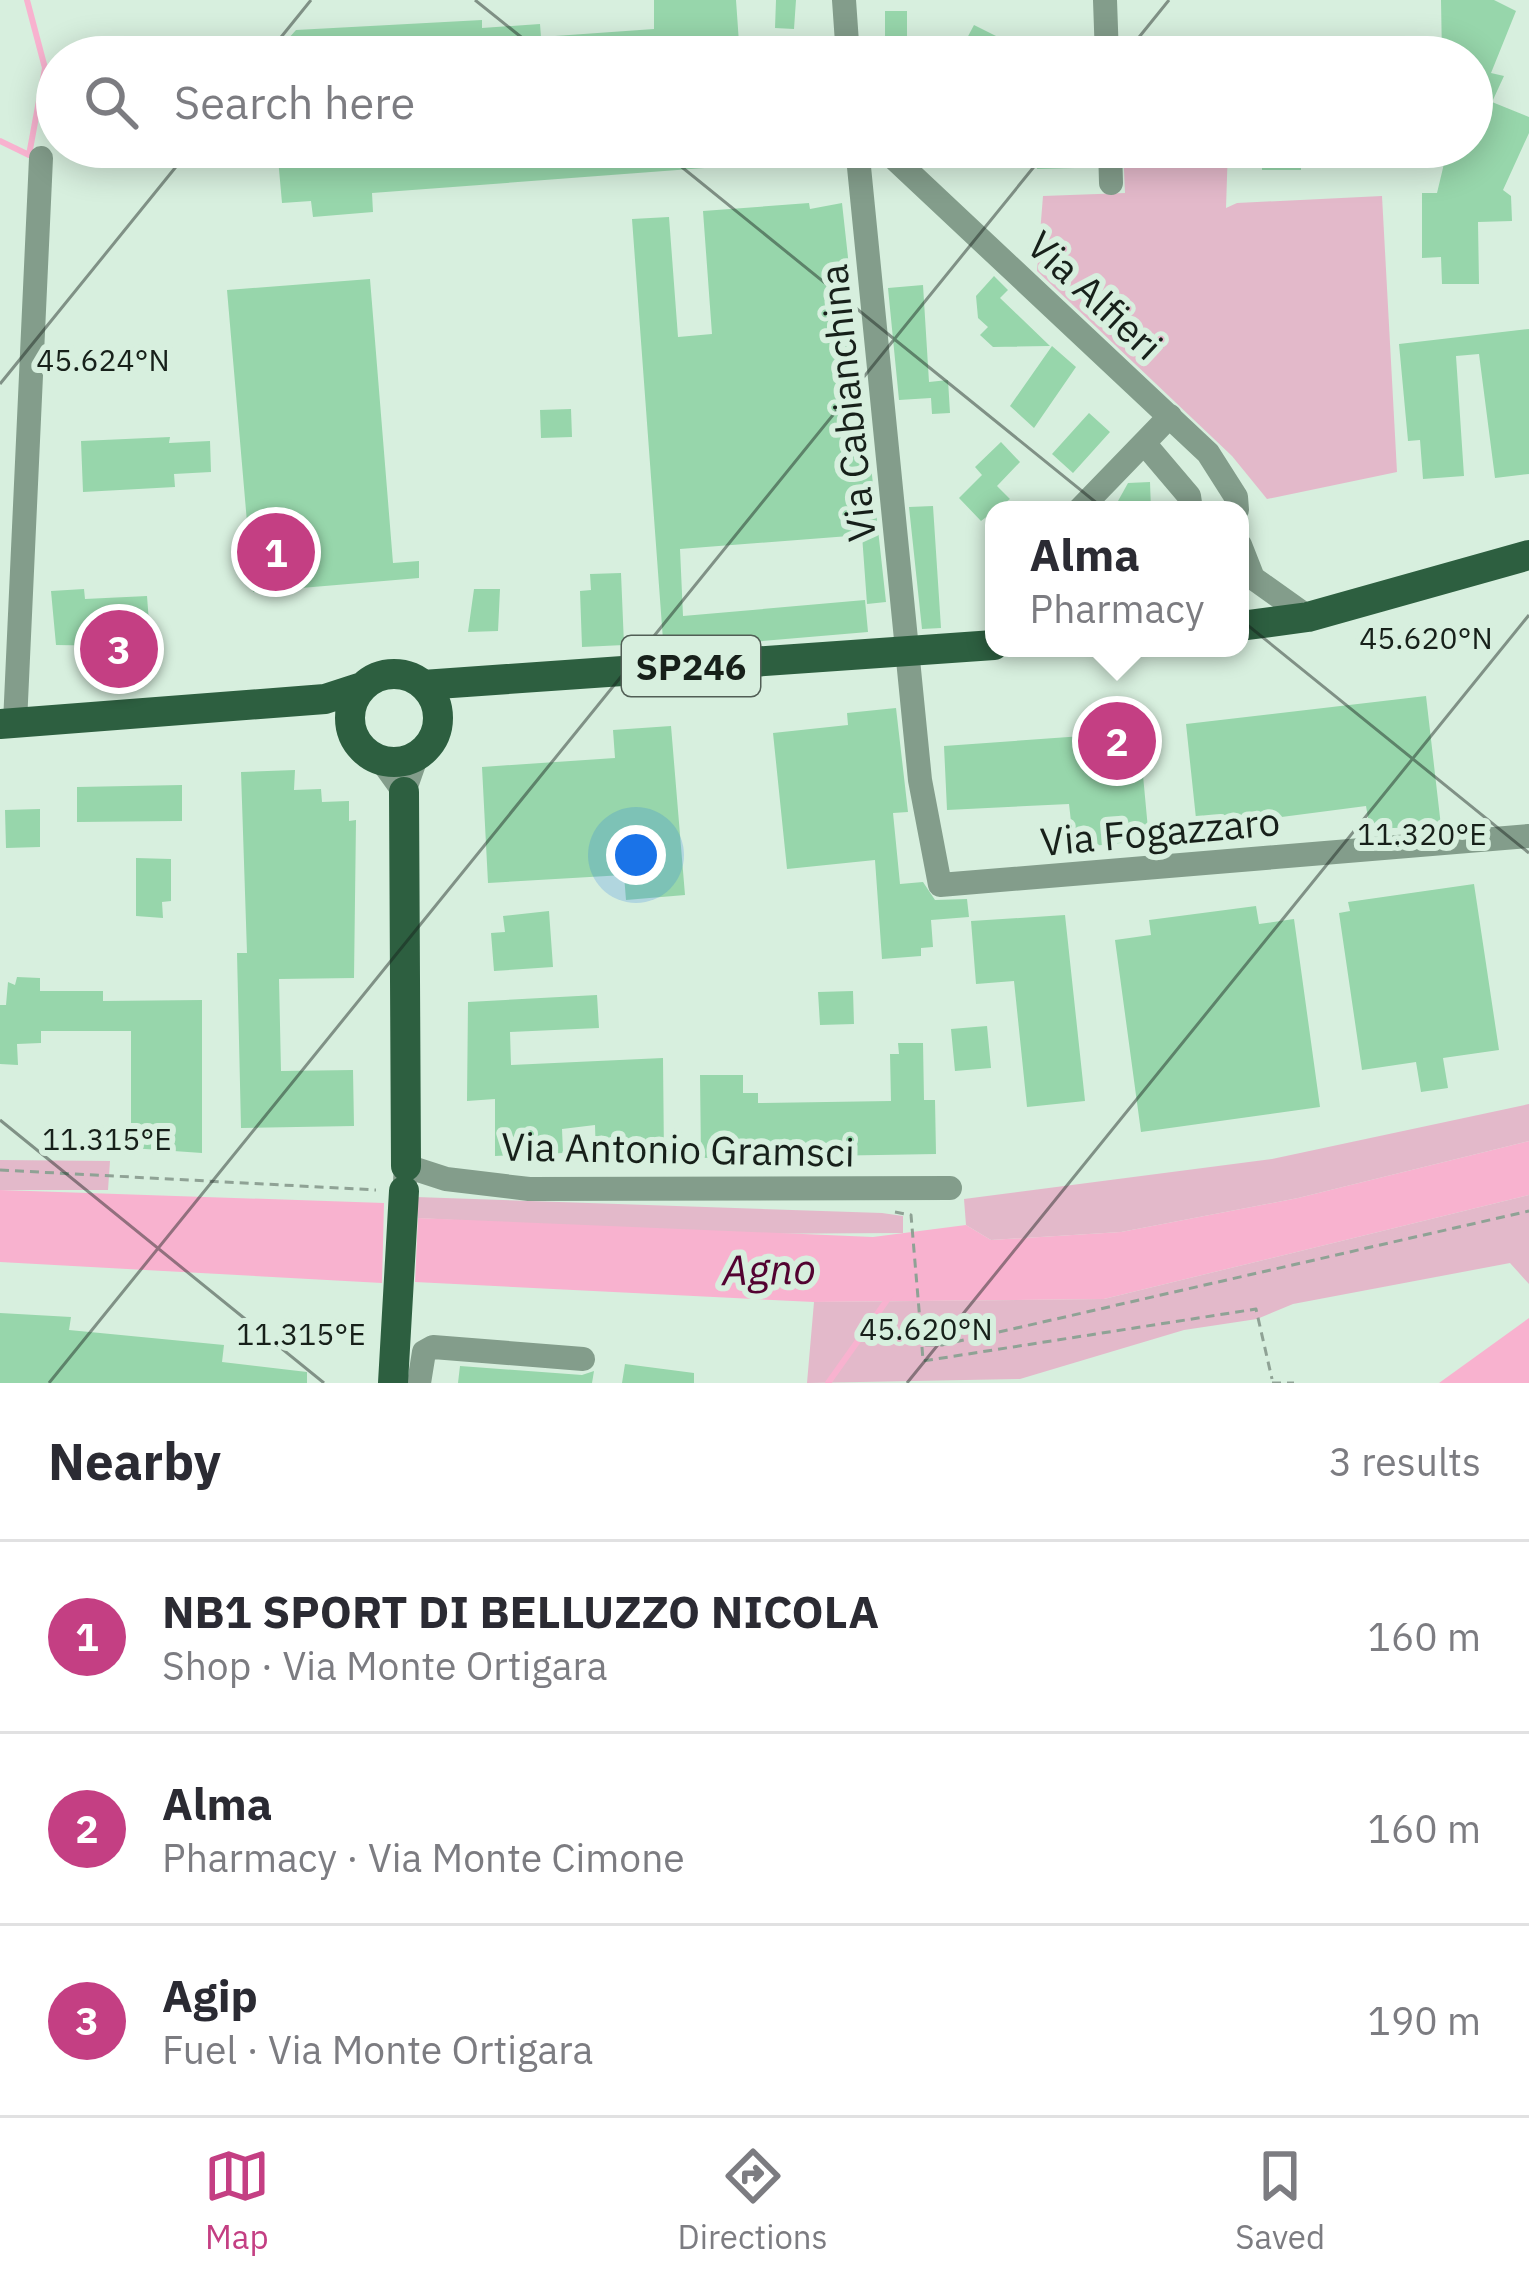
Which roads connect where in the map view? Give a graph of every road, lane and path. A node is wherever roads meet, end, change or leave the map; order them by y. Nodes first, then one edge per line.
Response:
1 (844, 0) edge
2 (1105, 0) edge
3 (847, 36) edge
4 (1106, 36) edge
5 (40, 168) edge
6 (858, 168) edge
7 (904, 168) edge
8 (1111, 168) edge
9 (1111, 183) dead end
10 (1169, 416) junction
11 (1144, 443) junction
12 (1088, 501) edge
13 (1190, 501) edge
14 (1236, 501) edge
15 (1529, 555) edge
16 (1249, 568) edge
17 (1253, 578) junction
18 (1249, 597) edge
19 (1308, 617) junction
20 (1249, 625) edge
21 (985, 646) edge
22 (910, 650) junction
23 (362, 687) junction
24 (430, 698) junction
25 (325, 699) junction
26 (7, 724) edge
27 (350, 727) junction
28 (417, 755) junction
29 (381, 760) junction
30 (404, 792) junction
31 (1529, 836) edge
32 (940, 885) joint
33 (405, 1179) junction
34 (950, 1188) dead end
35 (1529, 1211) edge
36 (911, 1215) dead end
37 (922, 1345) junction
38 (583, 1359) dead end
39 (1272, 1381) edge
40 (393, 1383) edge
41 (419, 1383) edge
42 (1294, 1383) edge

1 - 3 street
2 - 4 street
5 - 26 street
6 - 22 street, Via Cabianchina
7 - 10 street, Via Alfieri
8 - 9 street
10 - 11 street
10 - 14 street, Via Alfieri
11 - 12 street
11 - 13 street
15 - 19 main road
16 - 17 street
17 - 18 street
17 - 19 street
19 - 20 main road
21 - 22 main road, SP246
22 - 24 main road, SP246
22 - 32 street, Via Cabianchina
23 - 24 main road
23 - 25 main road
23 - 27 main road
24 - 28 main road
25 - 26 main road
25 - 27 main road
27 - 29 main road
28 - 29 main road
28 - 30 street
29 - 30 street
30 - 33 main road
31 - 32 street, Via Fogazzaro
33 - 34 street, Via Antonio Gramsci
33 - 40 main road
35 - 37 path
36 - 37 path
37 - 39 path
38 - 41 street
39 - 42 path

